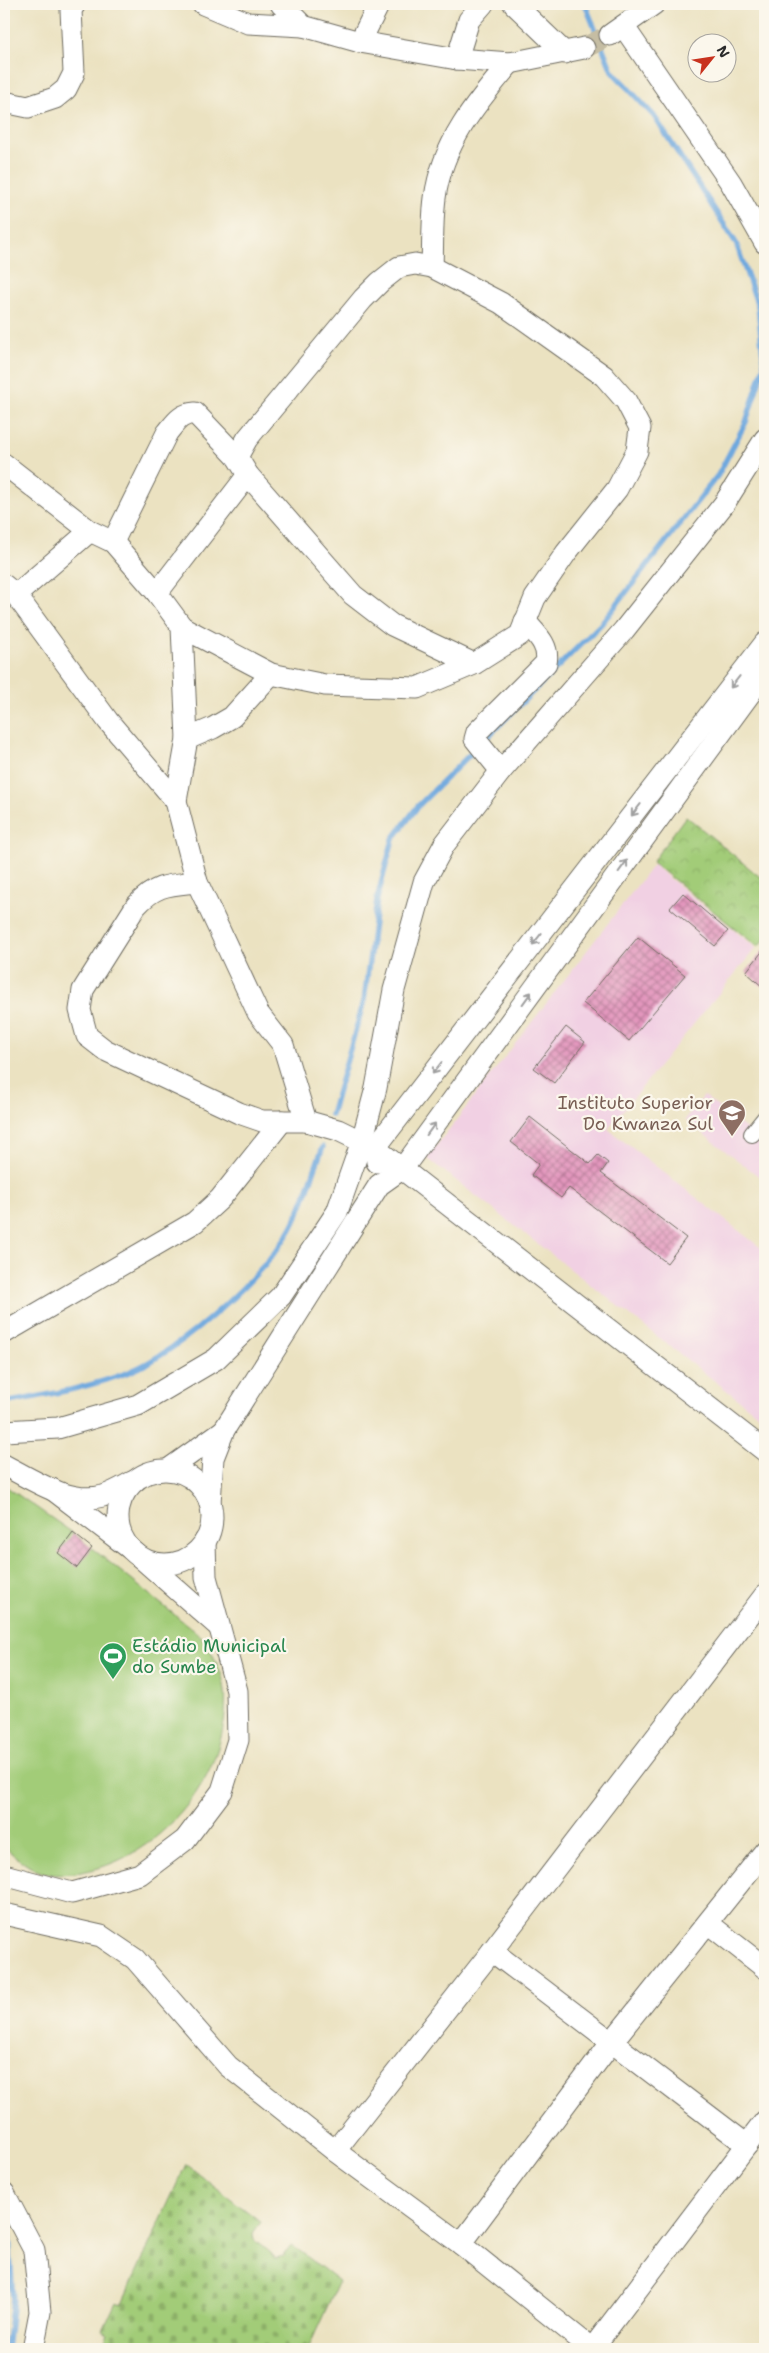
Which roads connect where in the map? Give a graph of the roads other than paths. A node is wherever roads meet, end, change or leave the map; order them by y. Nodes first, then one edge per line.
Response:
1 (74, 4) edge
2 (203, 4) edge
3 (281, 4) edge
4 (379, 4) edge
5 (483, 4) edge
6 (514, 4) edge
7 (654, 4) edge
8 (303, 26) junction
9 (360, 42) junction
10 (457, 59) junction
11 (510, 63) junction
12 (4, 102) edge
13 (765, 243) edge
14 (432, 267) junction
15 (765, 439) edge
16 (237, 457) junction
17 (4, 464) edge
18 (248, 475) junction
19 (90, 531) junction
20 (113, 542) junction
21 (10, 590) edge
22 (157, 593) junction
23 (525, 621) junction
24 (182, 628) junction
25 (765, 643) edge
26 (474, 664) junction
27 (765, 673) edge
28 (271, 674) junction
29 (187, 739) junction
30 (498, 768) junction
31 (176, 801) junction
32 (196, 882) junction
33 (765, 1118) edge
34 (282, 1121) junction
35 (306, 1122) junction
36 (752, 1134) dead end
37 (368, 1144) junction
38 (403, 1168) junction
39 (379, 1185) junction
40 (4, 1333) edge
41 (224, 1430) junction
42 (4, 1431) edge
43 (765, 1452) edge
44 (4, 1465) edge
45 (169, 1469) junction
46 (132, 1482) junction
47 (52, 1489) junction
48 (210, 1503) junction
49 (206, 1541) junction
50 (132, 1550) junction
51 (765, 1594) edge
52 (218, 1626) junction
53 (765, 1851) edge
54 (4, 1875) edge
55 (4, 1914) edge
56 (709, 1924) junction
57 (492, 1951) junction
58 (765, 1968) edge
59 (611, 2043) junction
60 (765, 2121) edge
61 (747, 2145) junction
62 (335, 2151) junction
63 (4, 2193) edge
64 (462, 2244) junction
65 (33, 2349) edge
66 (592, 2349) edge

1 - 12 street
2 - 8 street
3 - 8 street
4 - 9 street
5 - 10 street
6 - 11 street
7 - 13 street
8 - 9 street
9 - 10 street
10 - 11 street
11 - 14 street
14 - 16 street
14 - 23 street
15 - 30 street
16 - 18 street
16 - 20 street
17 - 19 street
18 - 22 street
18 - 26 street
19 - 20 street
19 - 21 street
20 - 22 street
21 - 31 street
22 - 24 street
23 - 26 street
23 - 30 street
24 - 28 street
24 - 29 street
25 -> 37 street
26 - 28 street
38 -> 27 street
28 - 29 street
29 - 31 street
30 - 37 street
31 - 32 street
32 - 34 street
32 - 35 street
33 - 36 street
34 - 35 street
34 - 40 street
35 - 37 street
37 - 38 street
37 - 39 street
37 - 42 street
38 - 39 street
38 - 43 street
39 - 41 street
41 - 45 street
41 - 48 street
44 - 47 street
45 - 46 street
45 - 48 street
46 - 47 street
46 - 50 street
47 - 50 street
48 - 49 street
49 - 50 street
49 - 52 street
50 - 52 street
51 - 57 street
52 - 54 street
53 - 56 street
55 - 62 street
56 - 58 street
56 - 59 street
57 - 59 street
57 - 62 street
59 - 61 street
59 - 64 street
60 - 61 street
61 - 66 street
62 - 64 street
63 - 65 street
64 - 66 street

